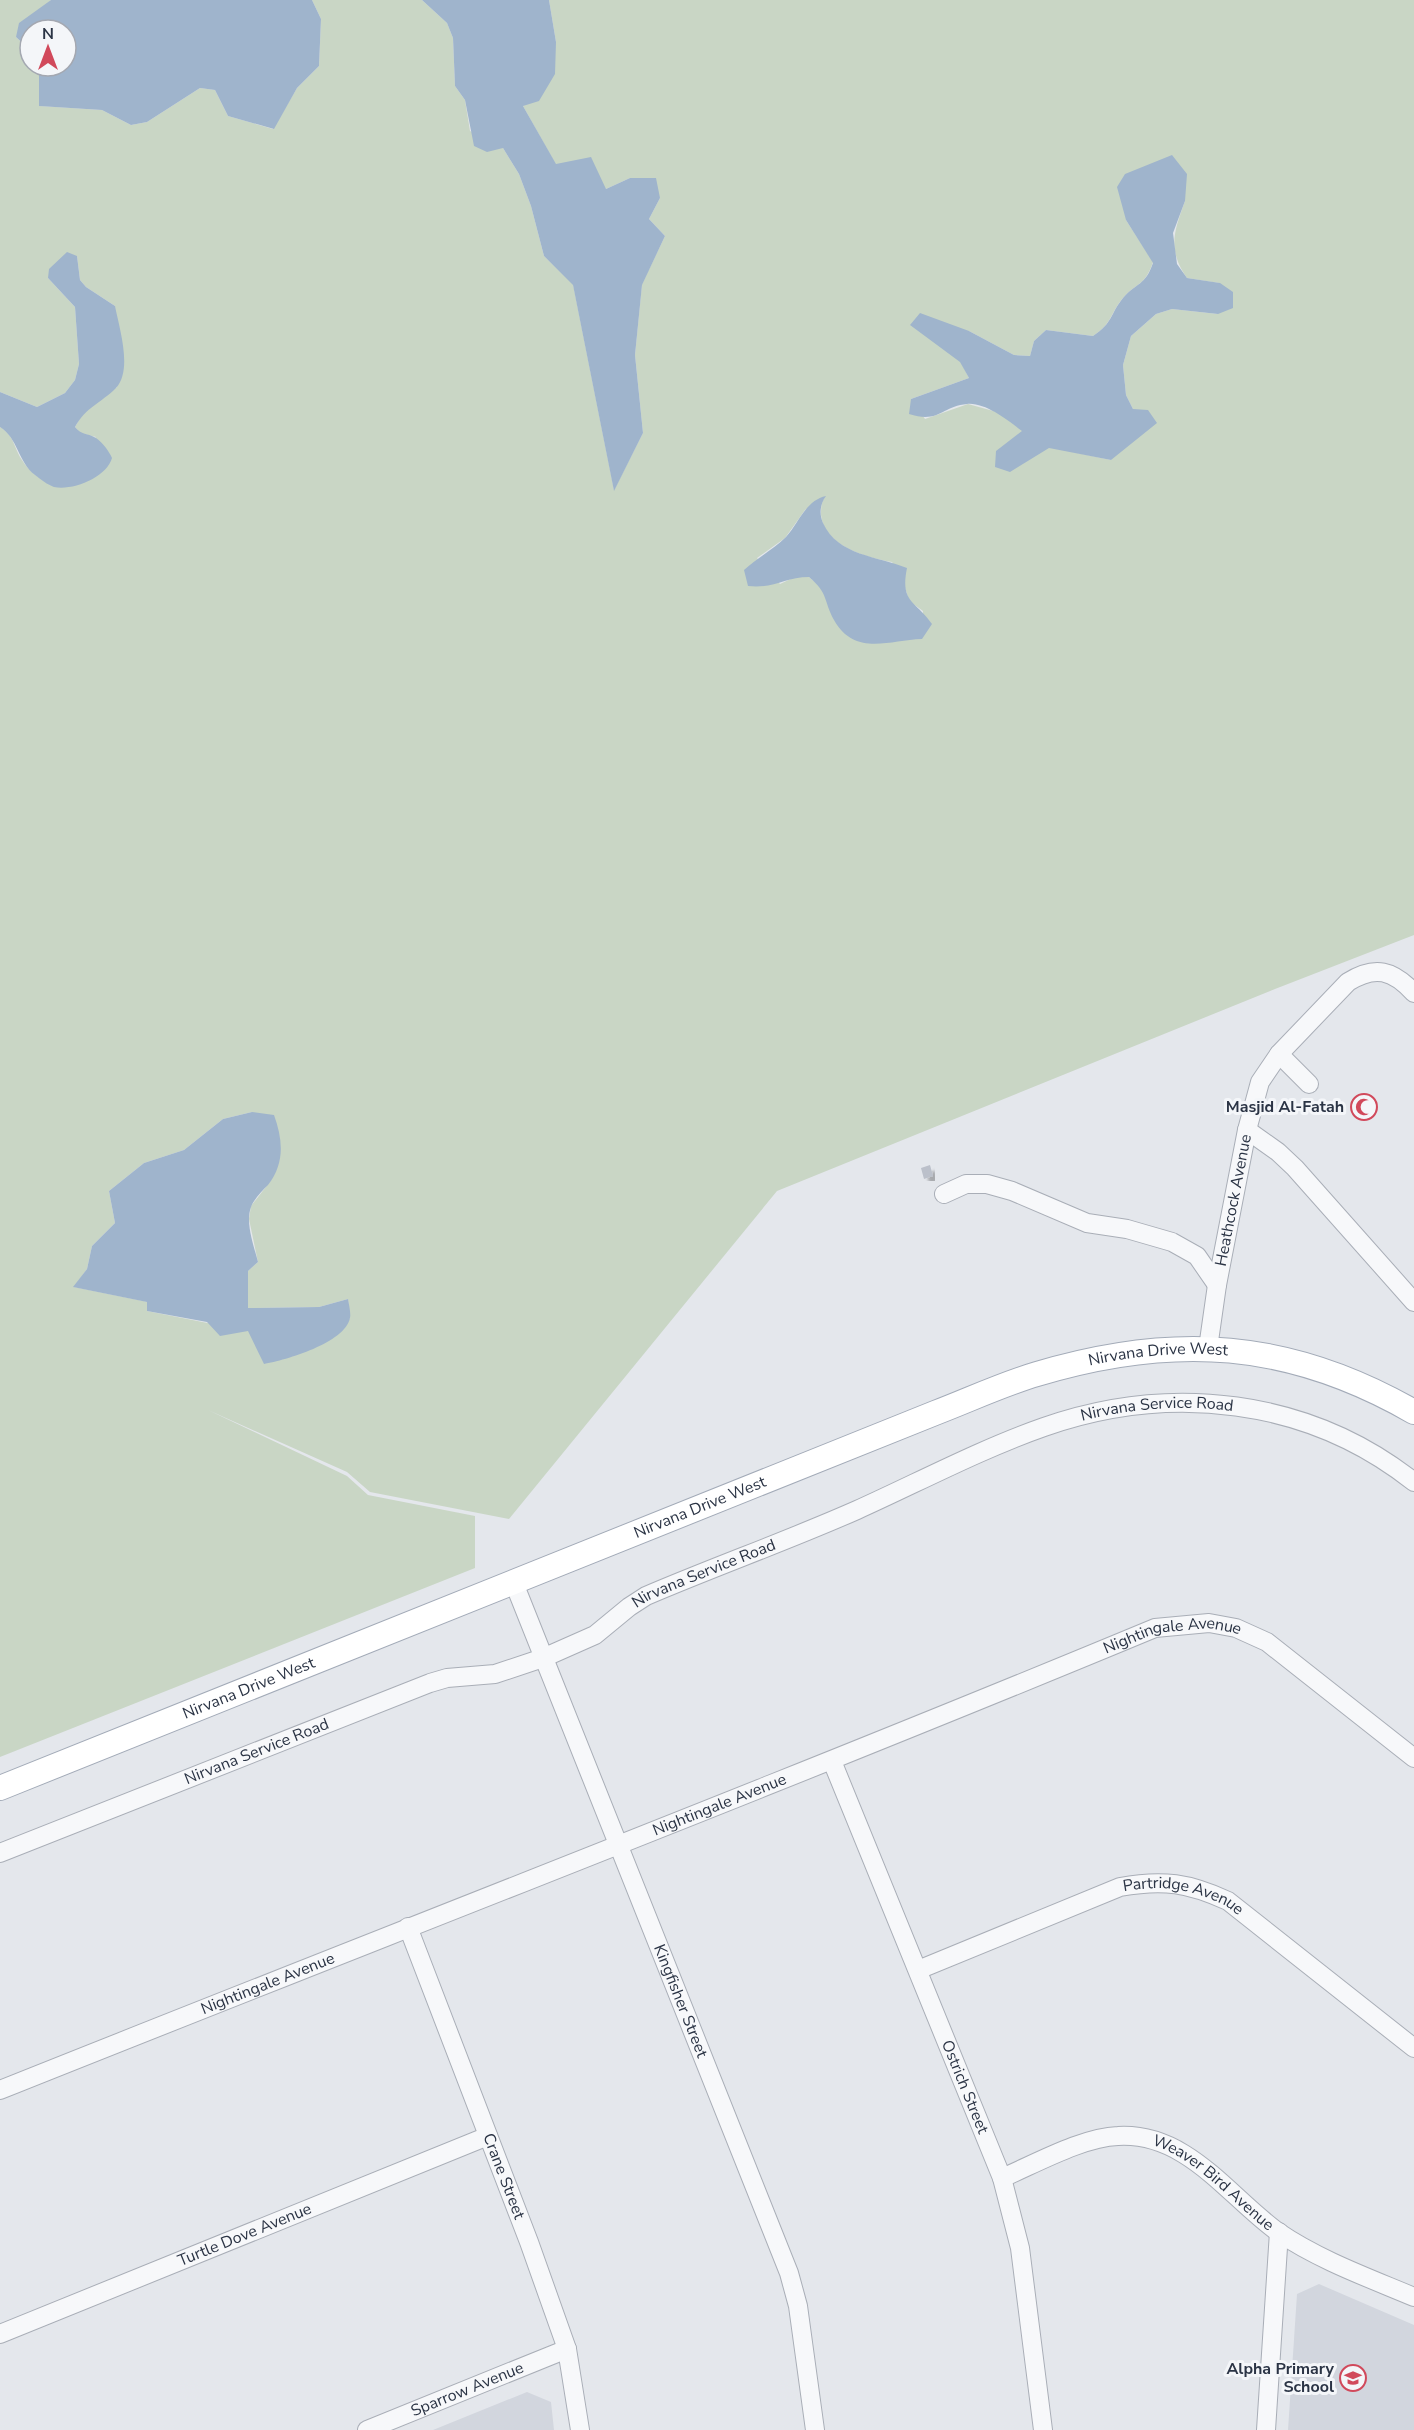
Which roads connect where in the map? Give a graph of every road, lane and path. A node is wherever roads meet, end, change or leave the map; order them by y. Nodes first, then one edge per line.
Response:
1 (1414, 993) edge
2 (1279, 1054) junction
3 (1310, 1084) dead end
4 (1247, 1130) junction
5 (944, 1194) dead end
6 (1217, 1285) junction
7 (1414, 1302) edge
8 (1208, 1348) junction
9 (1414, 1412) edge
10 (1414, 1482) edge
11 (514, 1582) junction
12 (543, 1658) junction
13 (1414, 1758) edge
14 (832, 1761) junction
15 (0, 1788) edge
16 (619, 1843) junction
17 (0, 1853) edge
18 (408, 1927) junction
19 (918, 1970) junction
20 (1414, 2048) edge
21 (0, 2090) edge
22 (488, 2136) junction
23 (1002, 2178) junction
24 (1279, 2232) junction
25 (1414, 2297) edge
26 (0, 2334) edge
27 (567, 2349) junction
28 (368, 2430) edge
29 (580, 2430) edge
30 (815, 2430) edge
31 (1043, 2430) edge
32 (1266, 2430) edge

1 - 2 street, Heathcock Avenue
2 - 3 street
2 - 4 street, Heathcock Avenue
4 - 6 street, Heathcock Avenue
4 - 7 street
5 - 6 street
6 - 8 street, Heathcock Avenue
8 - 9 main road, Nirvana Drive West
8 - 11 main road, Nirvana Drive West
10 - 12 street, Nirvana Service Road
11 - 12 street, Kingfisher Street
11 - 15 main road, Nirvana Drive West
12 - 16 street, Kingfisher Street
12 - 17 street, Nirvana Service Road
13 - 14 street, Nightingale Avenue
14 - 16 street, Nightingale Avenue
14 - 19 street, Ostrich Street
16 - 18 street, Nightingale Avenue
16 - 30 street, Kingfisher Street
18 - 21 street, Nightingale Avenue
18 - 22 street, Crane Street
19 - 20 street, Partridge Avenue
19 - 23 street, Ostrich Street
22 - 26 street, Turtle Dove Avenue
22 - 27 street, Crane Street
23 - 24 street, Weaver Bird Avenue
23 - 31 street, Ostrich Street
24 - 25 street, Weaver Bird Avenue
24 - 32 street
27 - 28 street, Sparrow Avenue
27 - 29 street, Crane Street

